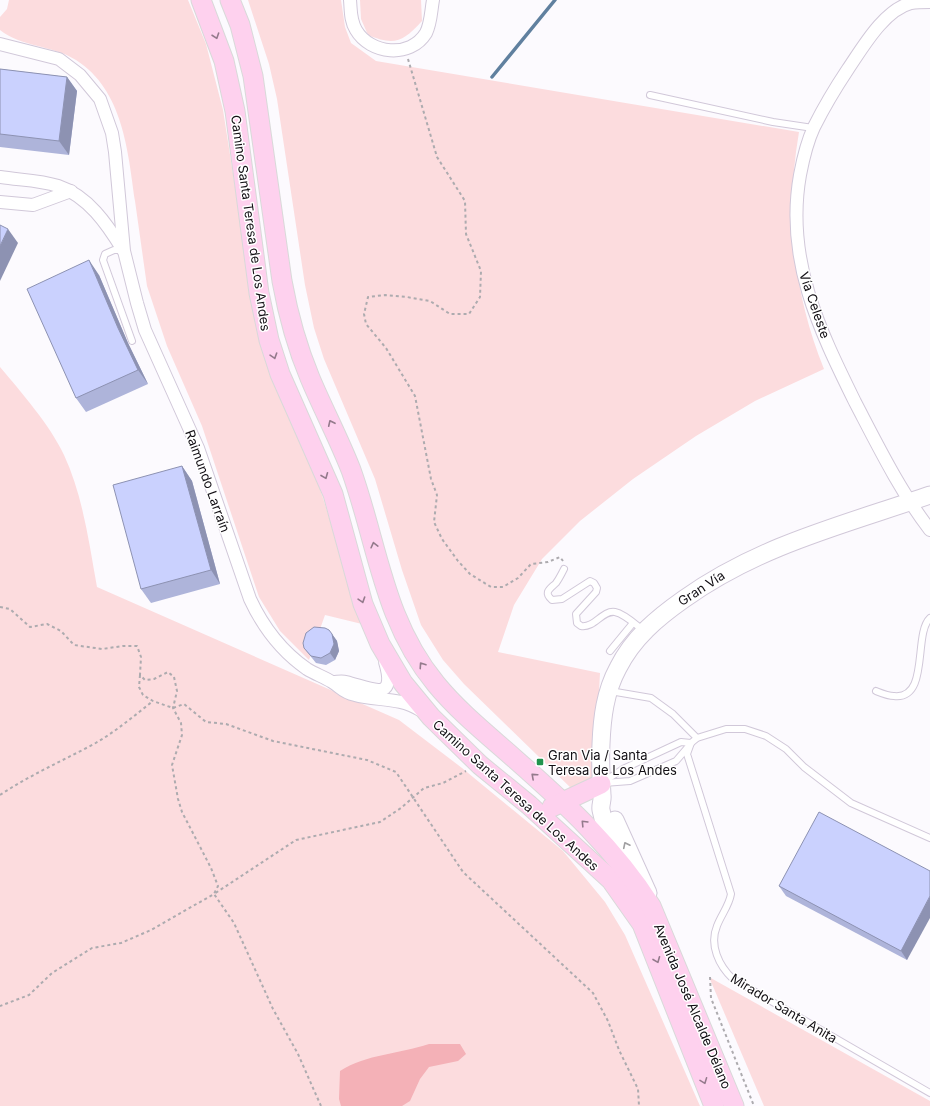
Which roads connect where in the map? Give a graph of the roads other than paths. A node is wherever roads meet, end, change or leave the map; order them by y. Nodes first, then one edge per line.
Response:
1 (201, 0) edge
2 (230, 0) edge
3 (350, 0) edge
4 (433, 0) edge
5 (930, 2) edge
6 (0, 44) edge
7 (650, 95) dead end
8 (813, 128) junction
9 (0, 177) edge
10 (70, 191) junction
11 (0, 202) edge
12 (124, 250) junction
13 (132, 341) dead end
14 (930, 494) edge
15 (908, 502) junction
16 (930, 530) edge
17 (564, 569) road end
18 (930, 618) edge
19 (638, 627) junction
20 (380, 644) junction
21 (610, 651) dead end
22 (333, 682) junction
23 (403, 683) junction
24 (370, 690) junction
25 (608, 691) junction
26 (876, 691) dead end
27 (431, 717) junction
28 (697, 738) junction
29 (691, 743) junction
30 (516, 760) junction
31 (602, 790) junction
32 (563, 802) junction
33 (529, 805) junction
34 (930, 838) edge
35 (620, 862) junction
36 (651, 906) junction
37 (642, 924) junction
38 (930, 1093) edge
39 (714, 1106) edge
40 (734, 1106) edge

1 -> 20 main road, Camino Santa Teresa de Los Andes
30 -> 2 main road, Camino Santa Teresa de Los Andes
3 - 4 street
5 - 8 street, Vía Celeste
6 - 12 street, Raimundo Larraín
7 - 8 lane
8 - 15 street, Vía Celeste
9 - 10 street, Raimundo Larraín
10 - 11 street
10 - 12 street, Raimundo Larraín
12 - 13 lane
12 - 22 street, Raimundo Larraín
14 - 15 main road, Gran Vía
15 - 16 street, Vía Celeste
15 - 19 main road, Gran Vía
17 - 19 lane
18 - 26 lane
19 - 21 lane
19 - 25 main road, Gran Vía
20 - 23 main road, Camino Santa Teresa de Los Andes
20 - 24 street
22 - 24 street, Raimundo Larraín
22 - 27 street, Raimundo Larraín
23 - 24 street, Raimundo Larraín
23 - 27 main road, Camino Santa Teresa de Los Andes
23 - 30 main road
25 - 28 lane
25 - 31 main road, Gran Vía
27 - 33 main road, Camino Santa Teresa de Los Andes
28 - 29 lane
28 - 34 lane
29 - 31 lane
29 - 31 lane
29 - 38 lane, Mirador Santa Anita
32 -> 30 main road, Camino Santa Teresa de Los Andes
31 - 32 main road
31 - 35 main road, Gran Vía
36 -> 31 main road, Gran Vía
32 - 33 main road
35 -> 32 main road, Camino Santa Teresa de Los Andes
33 - 37 main road, Camino Santa Teresa de Los Andes
35 - 36 main road, Camino Santa Teresa de Los Andes
35 - 37 main road, Gran Vía
36 - 40 main road, Avenida José Alcalde Délano
37 -> 39 main road, Avenida José Alcalde Délano

